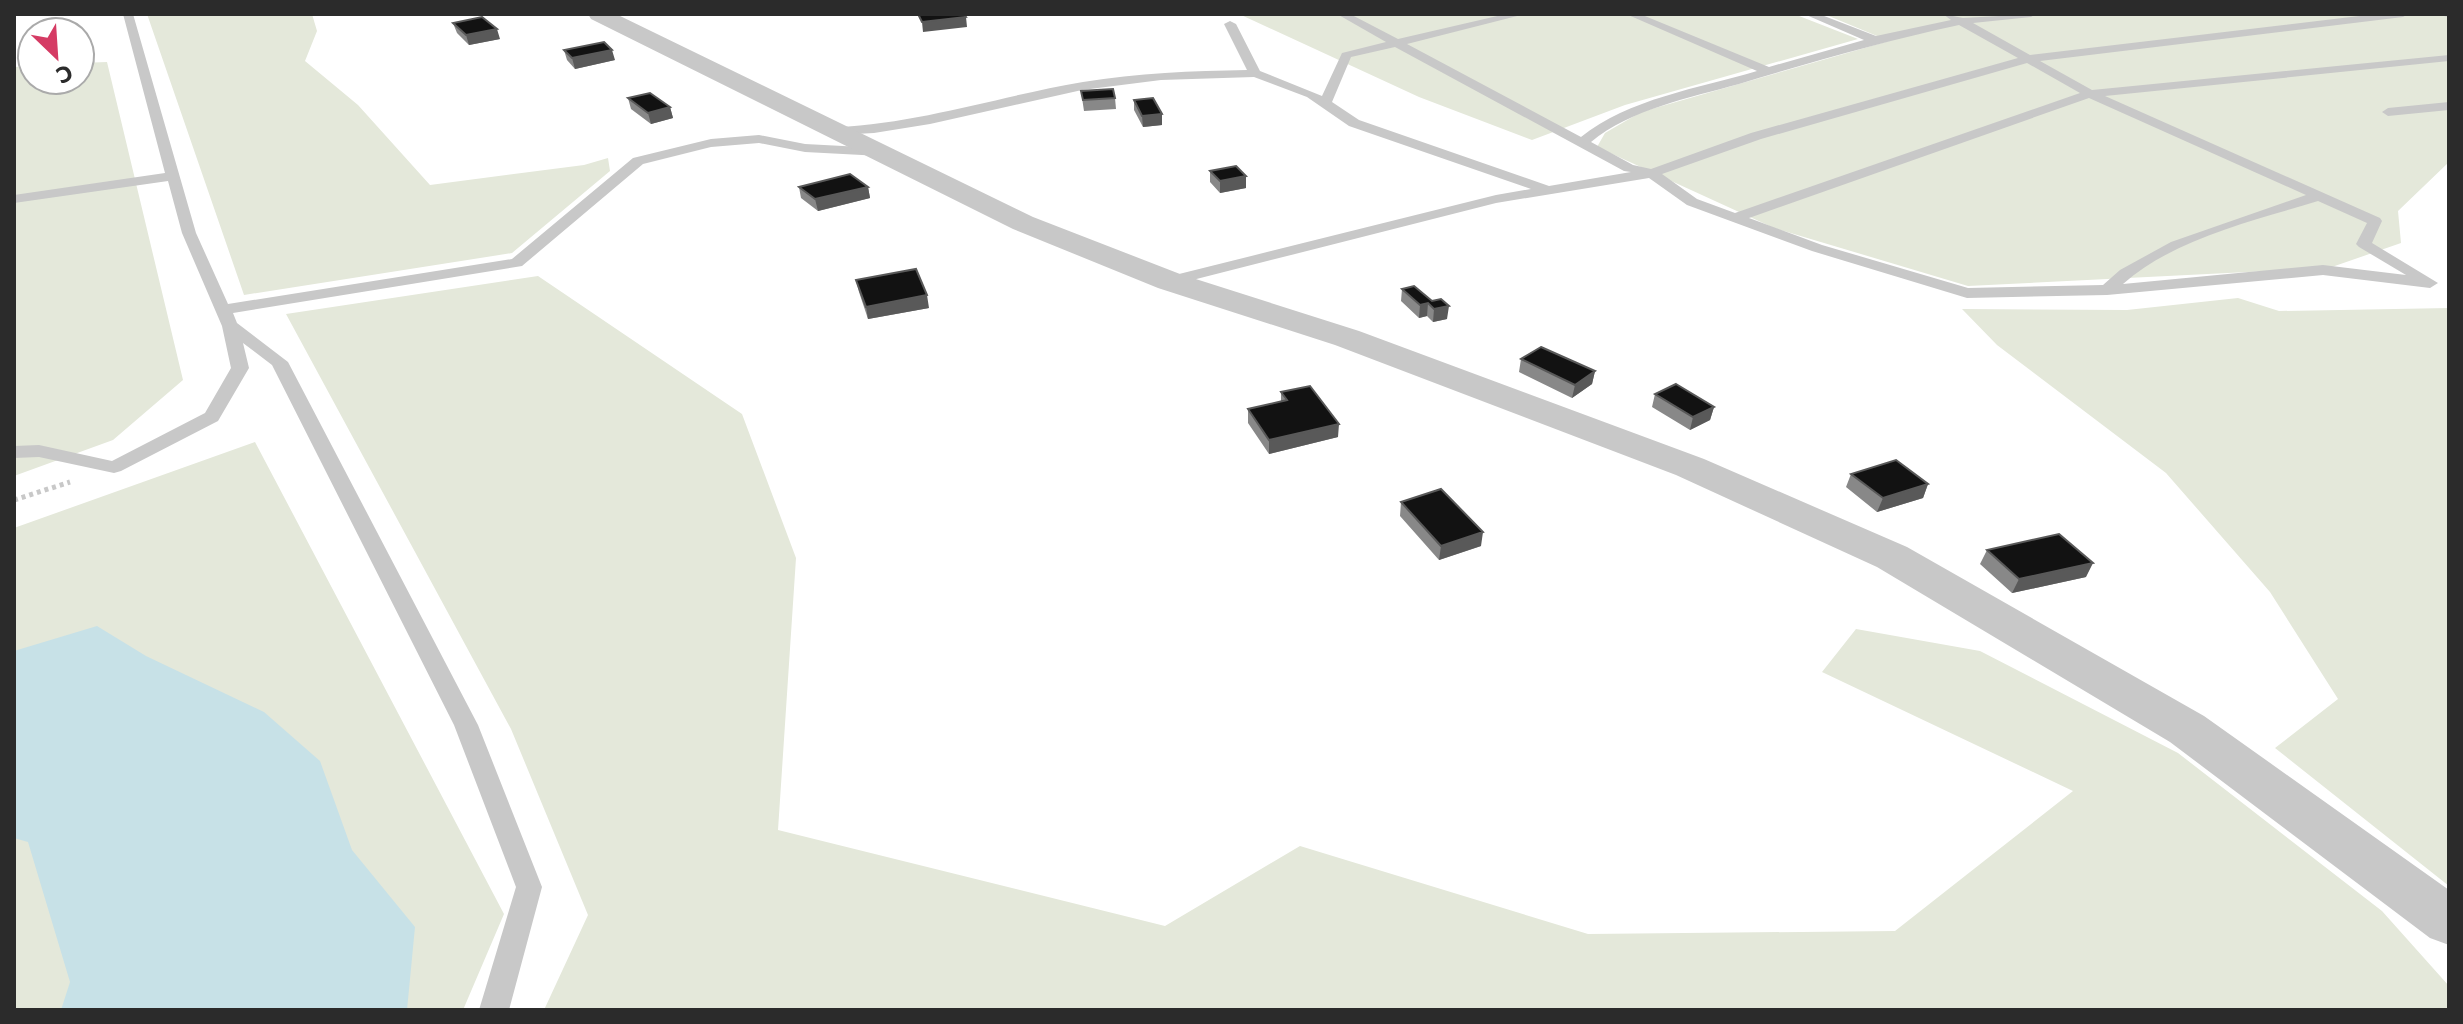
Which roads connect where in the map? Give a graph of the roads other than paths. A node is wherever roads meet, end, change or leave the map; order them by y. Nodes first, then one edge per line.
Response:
1 (128, 14) edge
2 (599, 14) edge
3 (1342, 14) edge
4 (1520, 14) edge
5 (1631, 14) edge
6 (1809, 14) edge
7 (1948, 14) edge
8 (2031, 14) edge
9 (2403, 14) edge
10 (1961, 21) junction
11 (1230, 24) dead end
12 (1875, 40) junction
13 (1395, 42) junction
14 (2449, 58) edge
15 (2028, 59) junction
16 (1767, 71) junction
17 (1255, 73) junction
18 (2090, 94) junction
19 (1325, 104) junction
20 (2449, 106) edge
21 (2388, 112) dead end
22 (837, 131) junction
23 (1582, 143) junction
24 (881, 152) junction
25 (1652, 173) junction
26 (173, 176) junction
27 (1546, 190) junction
28 (2319, 196) junction
29 (14, 199) edge
30 (1735, 218) junction
31 (1169, 281) junction
32 (2107, 290) junction
33 (227, 318) junction
34 (14, 452) edge
35 (2449, 921) edge
36 (494, 1010) edge

1 - 26 lane
2 - 22 street
3 - 13 lane
4 - 13 lane
5 - 16 lane
6 - 12 lane
7 - 10 lane
8 - 10 lane
9 - 15 lane
10 - 12 lane
10 - 15 lane
11 - 17 lane
12 - 16 lane
13 - 19 lane
13 - 23 lane
14 - 18 lane
15 - 18 lane
15 - 25 lane
16 - 23 lane
17 - 19 lane
17 - 22 lane
18 - 28 lane
18 - 30 lane
19 - 27 lane
20 - 21 lane
22 - 24 street
23 - 25 lane
24 - 31 street
24 - 33 lane
25 - 27 lane
25 - 30 lane
26 - 29 lane
26 - 33 lane
27 - 31 lane
28 - 32 lane
28 - 32 lane
30 - 32 lane
31 - 35 street
33 - 34 lane
33 - 36 lane

